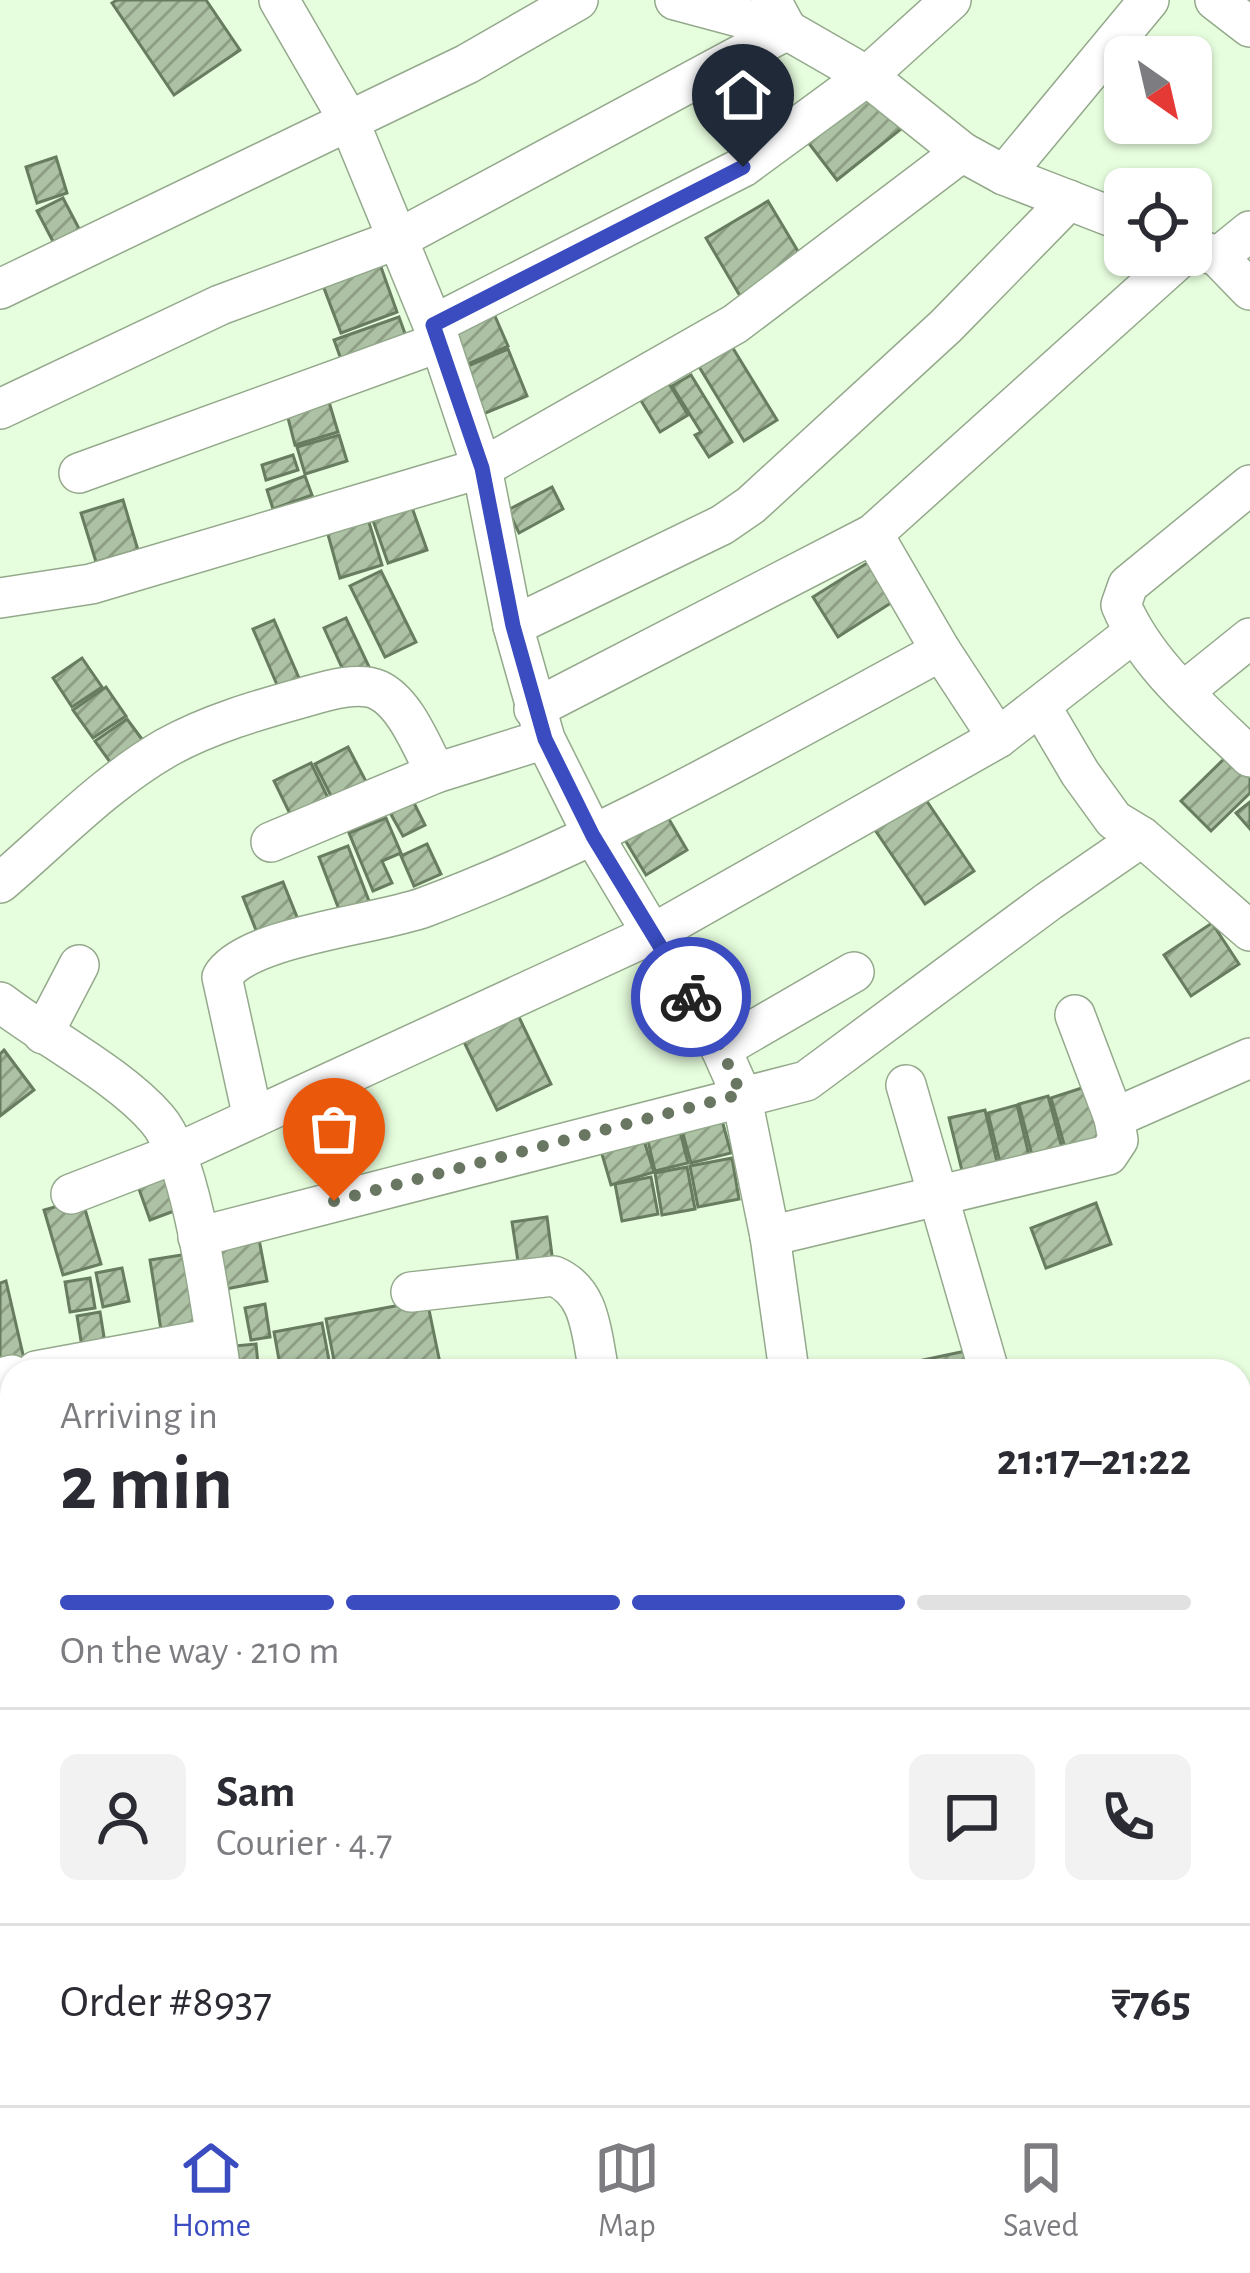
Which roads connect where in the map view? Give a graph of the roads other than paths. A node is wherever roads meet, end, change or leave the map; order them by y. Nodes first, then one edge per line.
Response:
1 (279, 0) edge
2 (578, 0) edge
3 (675, 0) edge
4 (951, 0) edge
5 (1149, 0) edge
6 (1215, 0) edge
7 (779, 15) edge
8 (1250, 26) edge
9 (868, 76) junction
10 (349, 122) junction
11 (962, 152) junction
12 (1004, 175) junction
13 (1069, 200) junction
14 (1104, 213) edge
15 (1250, 231) edge
16 (398, 238) junction
17 (1212, 245) edge
18 (1212, 263) edge
19 (1167, 276) edge
20 (0, 289) edge
21 (1250, 290) edge
22 (436, 334) junction
23 (0, 410) edge
24 (482, 468) junction
25 (79, 473) dead end
26 (1250, 485) edge
27 (873, 534) junction
28 (0, 598) edge
29 (513, 626) junction
30 (1133, 633) junction
31 (1250, 638) edge
32 (941, 651) junction
33 (1183, 692) junction
34 (1041, 707) junction
35 (540, 724) junction
36 (998, 738) junction
37 (1250, 757) edge
38 (436, 773) junction
39 (593, 836) junction
40 (1142, 837) junction
41 (271, 842) dead end
42 (0, 883) edge
43 (1250, 932) edge
44 (654, 933) junction
45 (79, 965) dead end
46 (854, 972) dead end
47 (0, 1002) edge
48 (1075, 1015) dead end
49 (43, 1034) junction
50 (721, 1048) junction
51 (1250, 1058) edge
52 (906, 1085) dead end
53 (741, 1094) junction
54 (253, 1118) junction
55 (1114, 1118) junction
56 (177, 1153) junction
57 (71, 1193) dead end
58 (940, 1196) junction
59 (770, 1236) junction
60 (198, 1237) junction
61 (411, 1292) dead end
62 (218, 1355) edge
63 (172, 1359) edge
64 (596, 1359) edge
65 (787, 1359) edge
66 (986, 1359) edge

1 - 10 street
2 - 10 street
3 - 7 street
4 - 9 street
5 - 12 street
6 - 8 street
7 - 9 street
7 - 16 street
9 - 11 street
9 - 22 street
10 - 16 street
10 - 20 street
11 - 12 street
11 - 24 street
12 - 13 street
13 - 14 street
13 - 29 street
15 - 17 street
16 - 22 street
16 - 23 street
18 - 21 street
19 - 27 street
22 - 24 street
22 - 25 street
24 - 28 street
24 - 29 street
26 - 30 street
27 - 32 street
27 - 35 street
29 - 35 street
30 - 33 street
30 - 34 street
31 - 33 street
32 - 36 street
32 - 39 street
33 - 37 street
34 - 36 street
34 - 40 street
35 - 38 street
35 - 39 street
36 - 44 street
38 - 41 street
38 - 42 street
39 - 44 street
39 - 54 street
40 - 43 street
40 - 53 street
44 - 50 street
44 - 54 street
45 - 49 street
46 - 50 street
47 - 49 street
48 - 55 street
49 - 56 street
50 - 53 street
51 - 55 street
52 - 58 street
53 - 59 street
53 - 60 street
54 - 56 street
55 - 58 street
56 - 57 street
56 - 60 street
58 - 59 street
58 - 66 street
59 - 65 street
60 - 62 street
61 - 64 street
62 - 63 street

